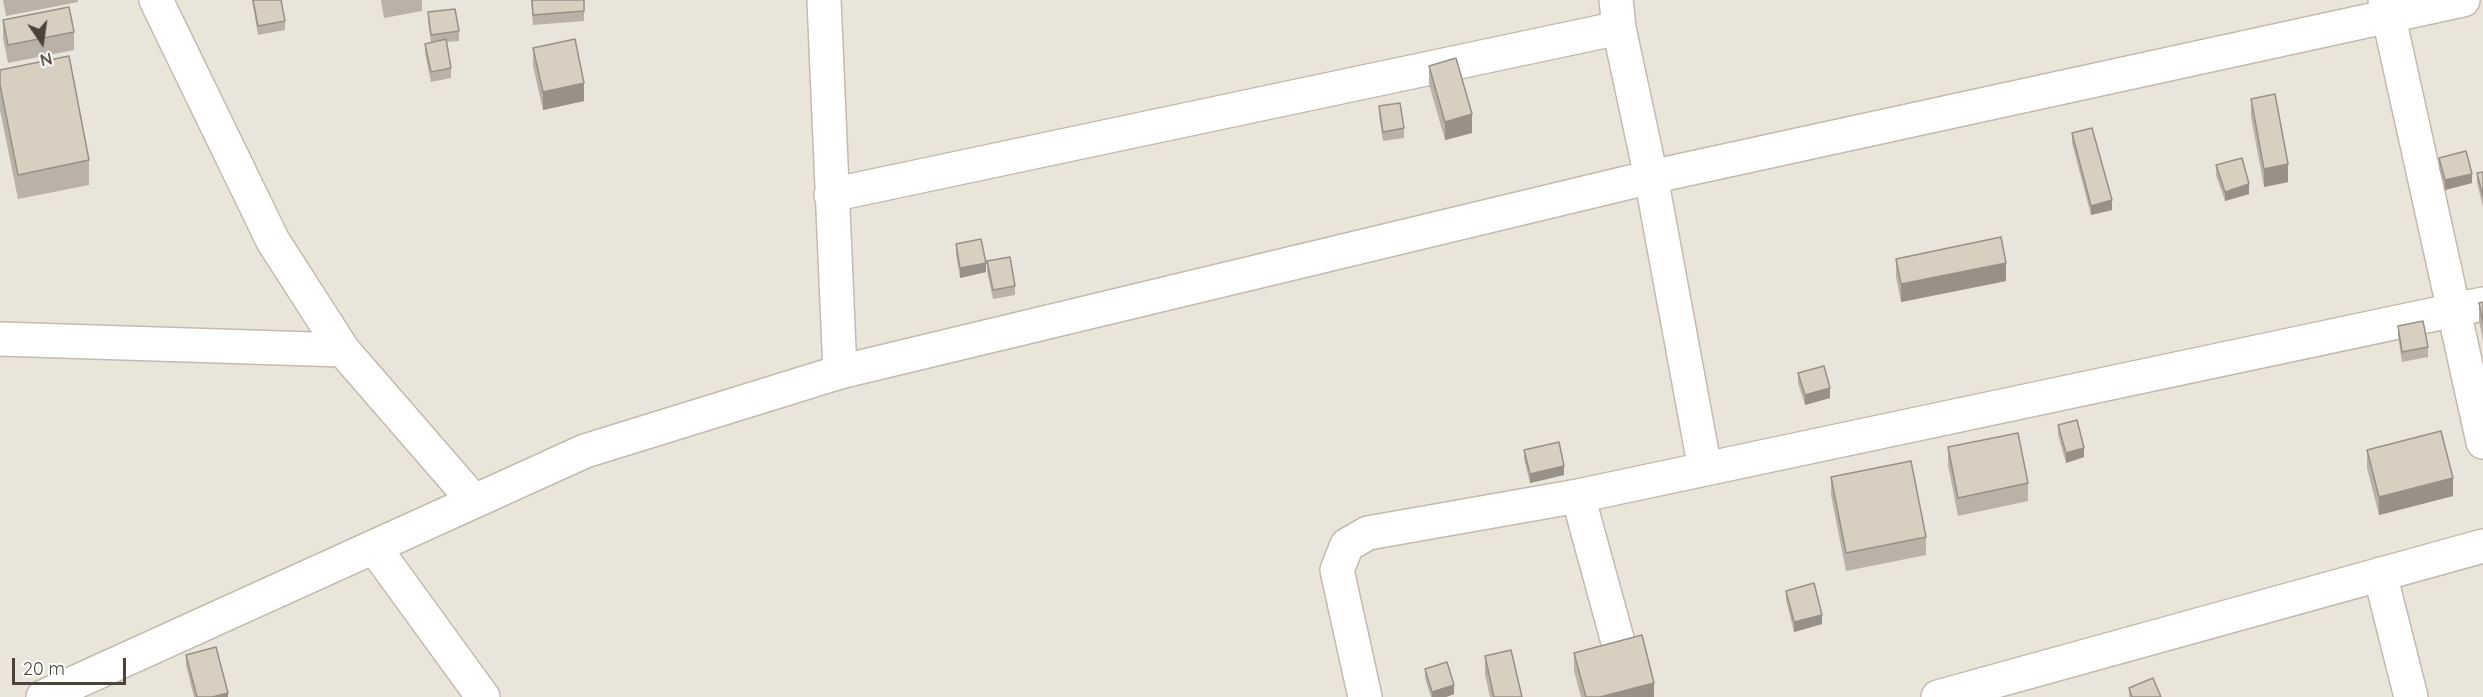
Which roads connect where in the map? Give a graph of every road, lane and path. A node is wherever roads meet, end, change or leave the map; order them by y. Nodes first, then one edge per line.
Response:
1 (156, 0) edge
2 (824, 0) edge
3 (2463, 0) edge
4 (2387, 9) edge
5 (1618, 14) edge
6 (1651, 177) junction
7 (831, 195) junction
8 (2468, 307) edge
9 (0, 339) edge
10 (343, 350) junction
11 (840, 372) junction
12 (2483, 442) edge
13 (1706, 469) junction
14 (1578, 496) junction
15 (474, 501) junction
16 (2483, 546) edge
17 (374, 547) junction
18 (2380, 574) junction
19 (43, 697) edge
20 (483, 697) edge
21 (1365, 697) edge
22 (1633, 697) edge
23 (1938, 697) edge
24 (2411, 697) edge

1 - 10 street
2 - 7 street
3 - 4 street
4 - 6 street
4 - 8 street
5 - 6 street
5 - 7 street
6 - 11 street
6 - 13 street
7 - 11 street
8 - 12 street
8 - 13 street
9 - 10 street
10 - 15 street
11 - 15 street
13 - 14 street
14 - 21 street
14 - 22 street
15 - 17 street
16 - 18 street
17 - 19 street
17 - 20 street
18 - 23 street
18 - 24 street

